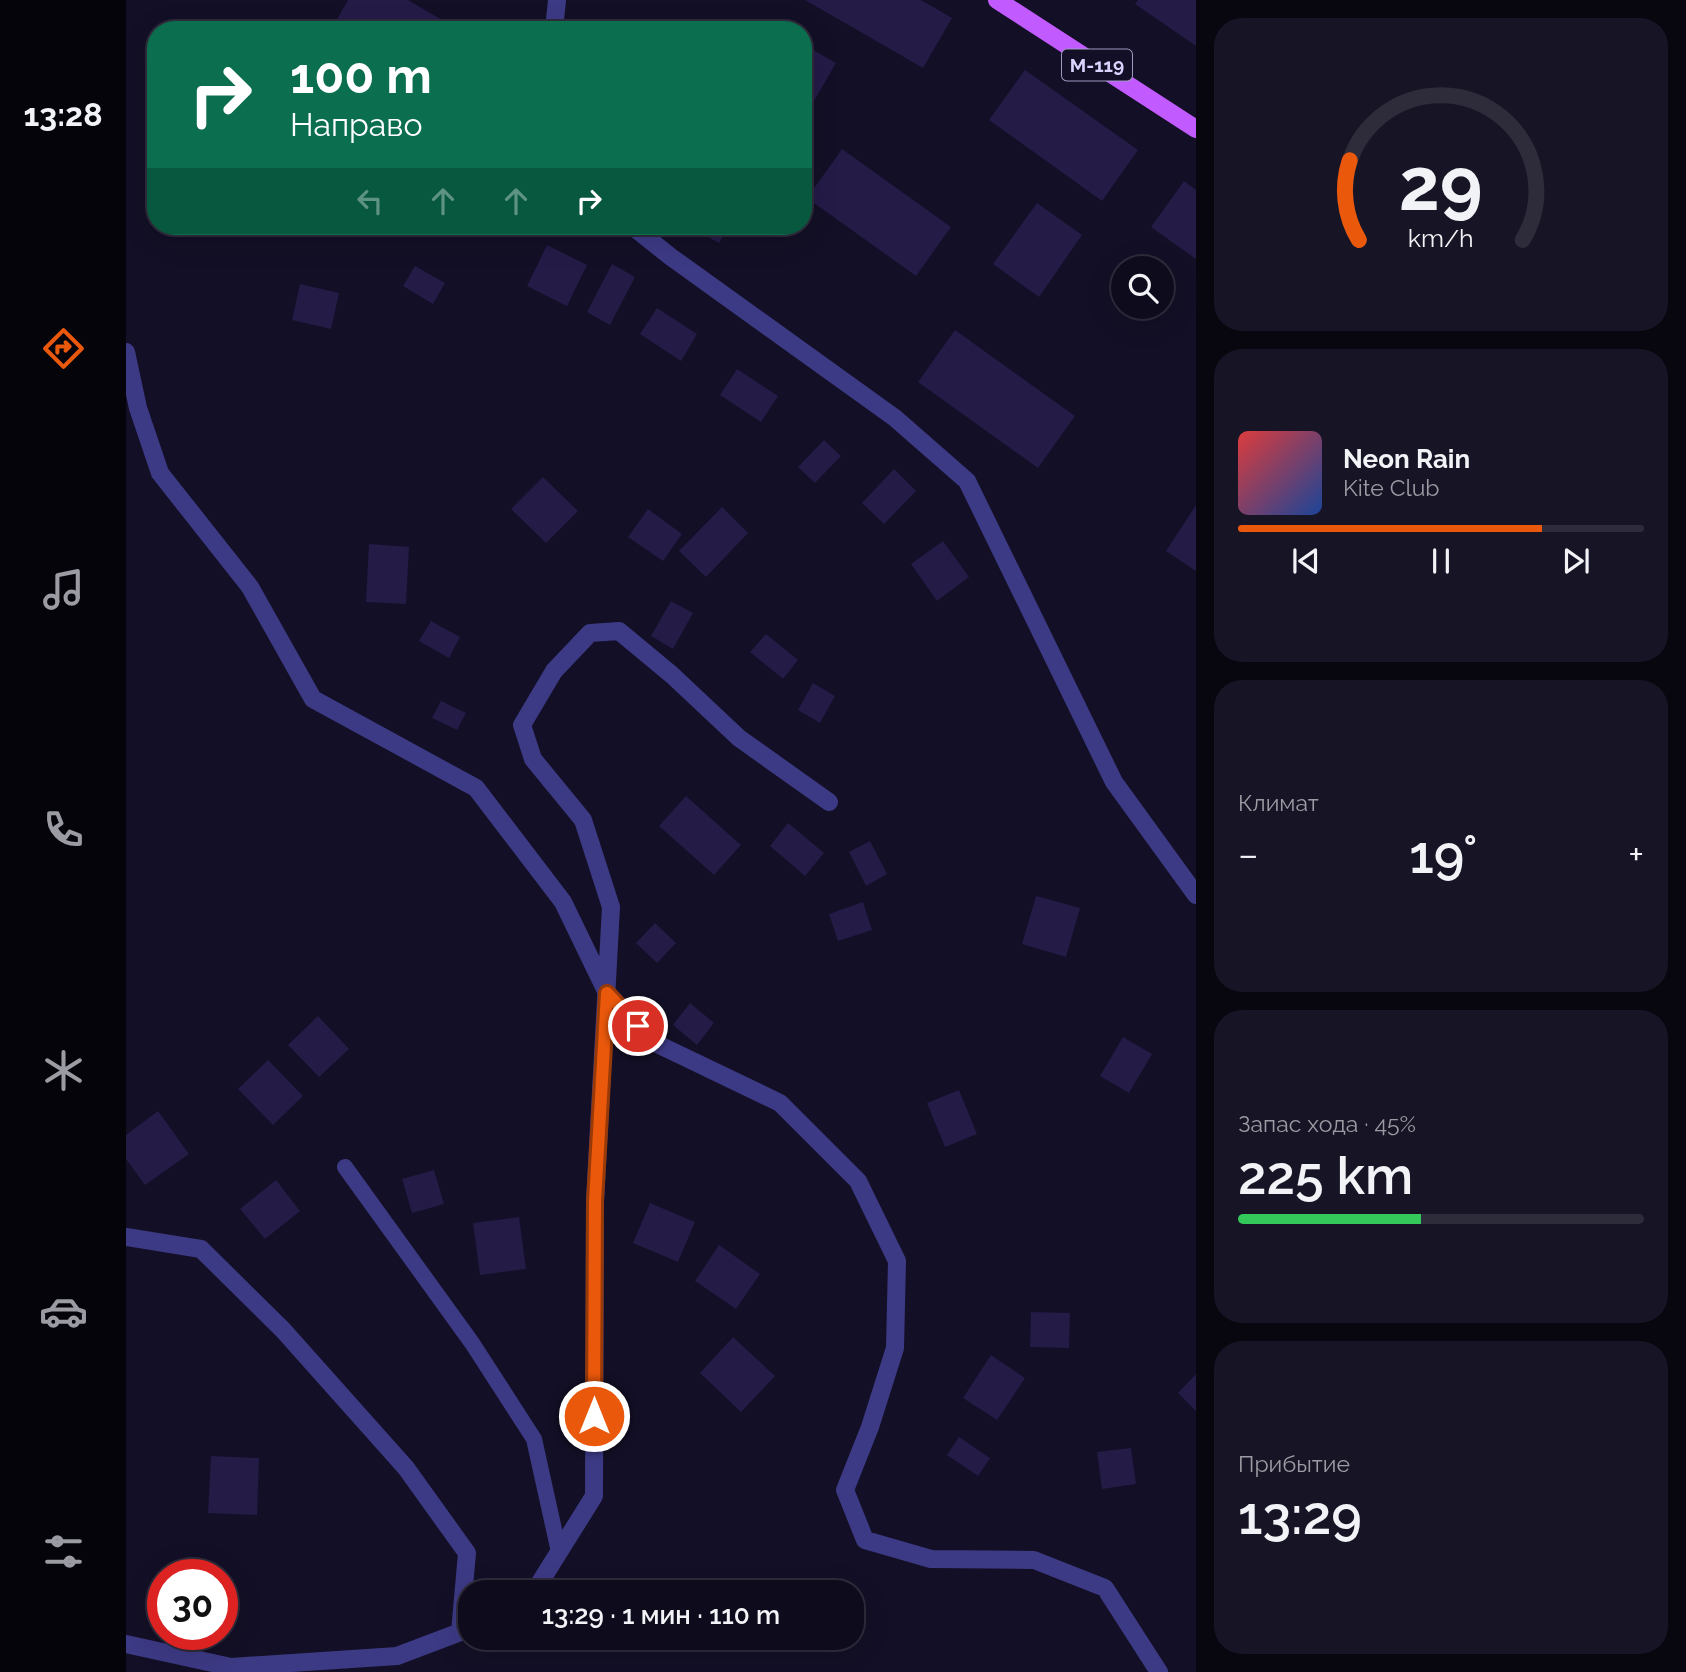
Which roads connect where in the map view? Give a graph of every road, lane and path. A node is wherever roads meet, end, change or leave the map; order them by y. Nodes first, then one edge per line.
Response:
1 (557, 0) edge
2 (997, 0) edge
3 (555, 21) edge
4 (1196, 129) edge
5 (644, 235) edge
6 (126, 352) edge
7 (829, 802) dead end
8 (1196, 895) edge
9 (607, 993) junction
10 (345, 1167) dead end
11 (126, 1237) edge
12 (559, 1552) junction
13 (466, 1580) edge
14 (542, 1580) edge
15 (458, 1633) edge
16 (126, 1644) edge
17 (1159, 1672) edge

1 - 3 street
2 - 4 main road, М-119
5 - 8 street
6 - 9 street
7 - 9 street
9 - 12 street
9 - 17 street
10 - 12 lane
11 - 13 street
12 - 14 street
15 - 16 street

